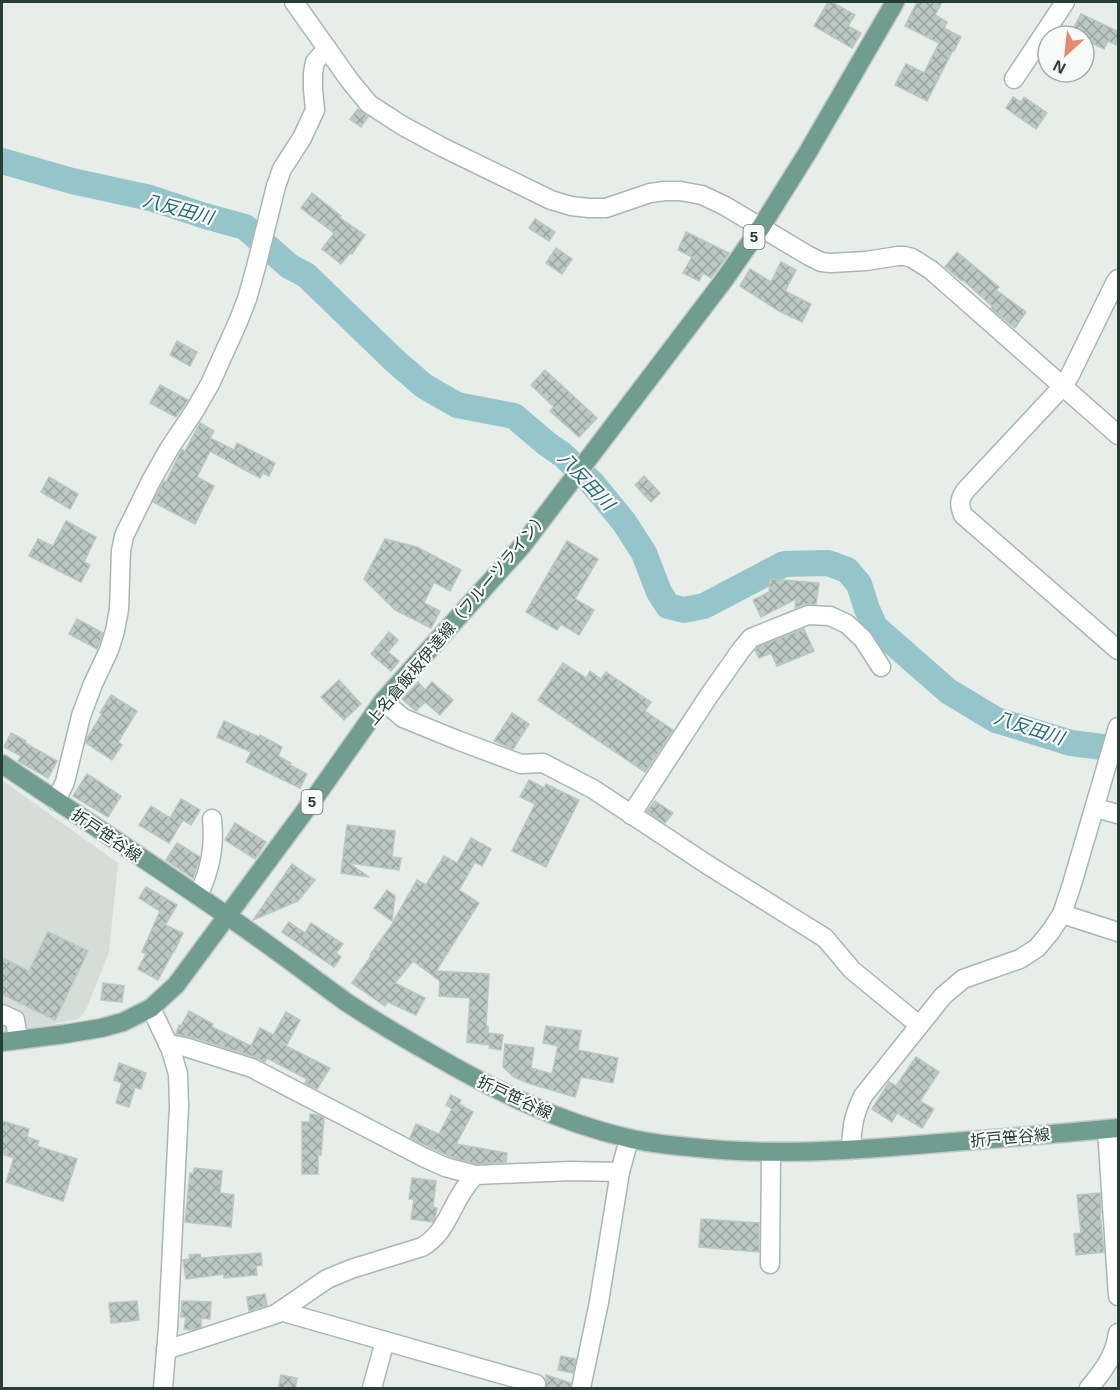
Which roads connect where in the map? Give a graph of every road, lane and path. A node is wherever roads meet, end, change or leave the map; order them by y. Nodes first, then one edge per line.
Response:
1 (294, 2) edge
2 (895, 2) edge
3 (1065, 2) edge
4 (327, 48) junction
5 (1014, 79) dead end
6 (761, 227) junction
7 (1119, 279) edge
8 (1063, 386) junction
9 (1119, 435) edge
10 (1119, 650) edge
11 (881, 668) dead end
12 (383, 701) junction
13 (1114, 742) edge
14 (2, 764) edge
15 (56, 801) junction
16 (1095, 808) junction
17 (631, 814) junction
18 (1119, 814) edge
19 (212, 819) dead end
20 (198, 896) junction
21 (1062, 914) junction
22 (228, 916) junction
23 (1119, 932) edge
24 (151, 1008) junction
25 (2, 1014) edge
26 (919, 1026) junction
27 (10, 1041) edge
28 (168, 1044) junction
29 (1113, 1129) edge
30 (629, 1138) junction
31 (851, 1150) junction
32 (771, 1152) junction
33 (620, 1172) junction
34 (475, 1175) junction
35 (770, 1264) dead end
36 (1119, 1296) edge
37 (280, 1311) junction
38 (1119, 1333) edge
39 (385, 1341) junction
40 (166, 1350) junction
41 (536, 1384) dead end
42 (163, 1389) edge
43 (372, 1389) edge
44 (581, 1389) edge
45 (1089, 1389) edge

1 - 4 street
2 - 6 main road, 上名倉飯坂伊達線（フルーツライン） / 5
3 - 5 street
4 - 6 street
4 - 15 street
6 - 8 street
6 - 12 main road, 上名倉飯坂伊達線（フルーツライン） / 5
7 - 8 street
8 - 9 street
8 - 10 street
11 - 17 street
12 - 17 street
12 - 22 main road, 上名倉飯坂伊達線（フルーツライン） / 5
13 - 16 street
14 - 15 main road, 折戸笹谷線
15 - 20 main road, 折戸笹谷線
16 - 18 street
16 - 21 street
17 - 26 street
19 - 20 street
20 - 22 main road, 折戸笹谷線
21 - 23 street
21 - 26 street
22 - 24 main road, 上名倉飯坂伊達線（フルーツライン） / 5
22 - 30 main road, 折戸笹谷線
24 - 27 main road, 上名倉飯坂伊達線（フルーツライン） / 5
24 - 28 street
25 - 27 street
26 - 31 street
28 - 34 street
28 - 40 street
29 - 31 main road, 折戸笹谷線
29 - 36 street
30 - 32 main road, 折戸笹谷線
30 - 33 street
31 - 32 main road, 折戸笹谷線
32 - 35 street
33 - 34 street
33 - 44 street
34 - 37 street
37 - 39 street
37 - 40 street
38 - 45 street
39 - 41 street
39 - 43 street
40 - 42 street

